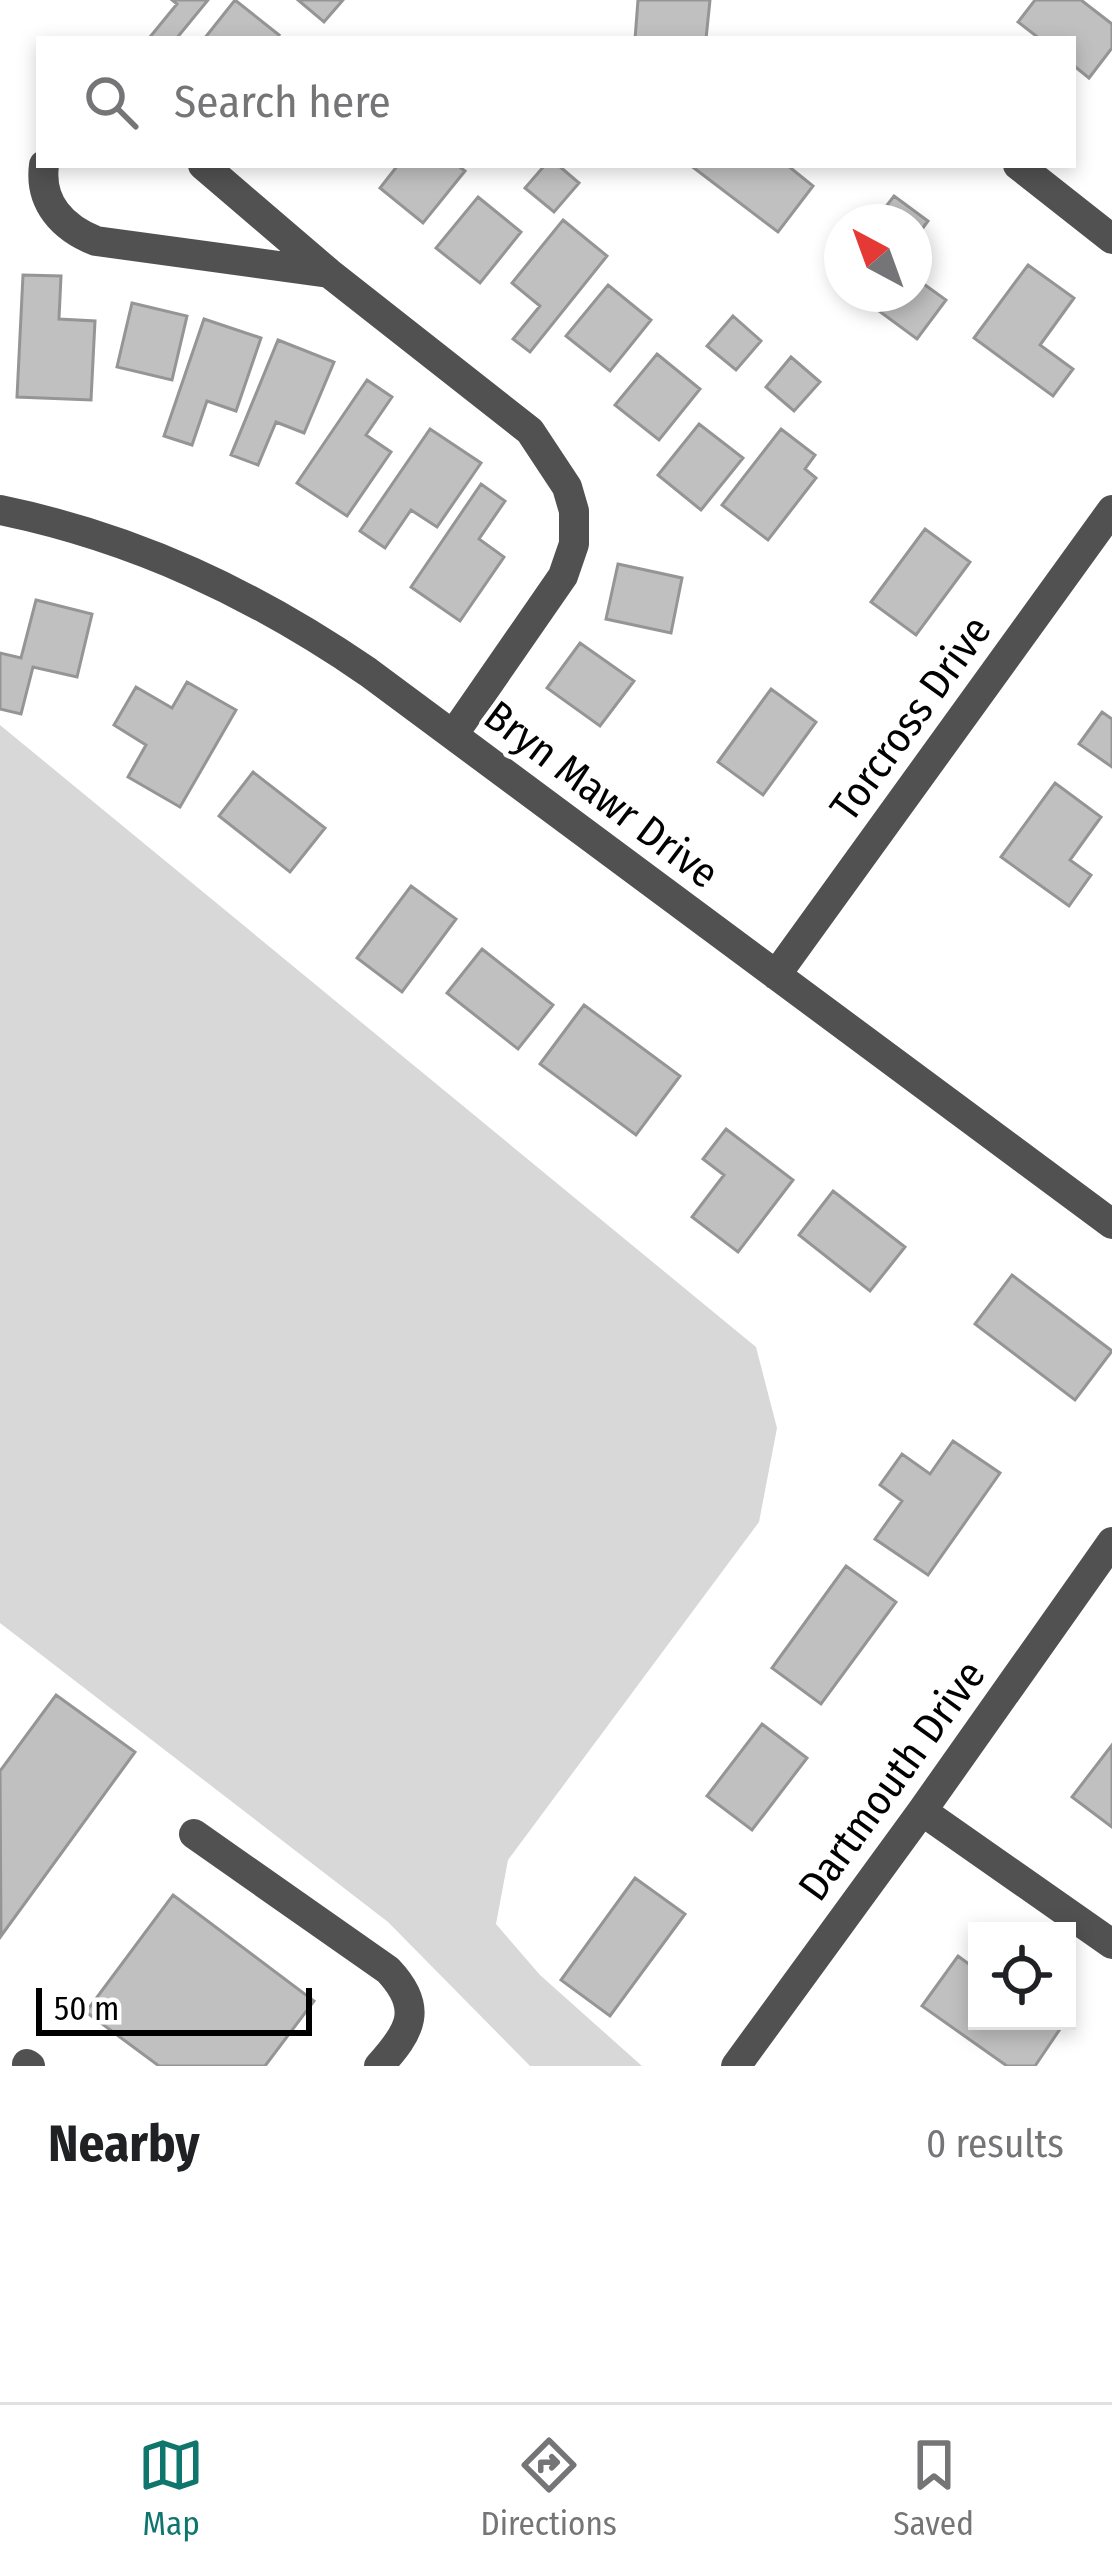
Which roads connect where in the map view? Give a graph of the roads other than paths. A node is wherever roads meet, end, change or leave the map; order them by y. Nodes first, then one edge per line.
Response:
1 (43, 168) edge
2 (206, 168) edge
3 (1022, 168) edge
4 (1112, 239) edge
5 (328, 273) junction
6 (1112, 509) edge
7 (0, 510) edge
8 (453, 735) junction
9 (776, 975) junction
10 (1112, 1224) edge
11 (1112, 1542) edge
12 (922, 1811) junction
13 (194, 1834) dead end
14 (1112, 1944) edge
15 (380, 2066) edge
16 (736, 2066) edge

1 - 5 street
2 - 5 street
3 - 4 street
5 - 8 street
6 - 9 street, Torcross Drive
7 - 8 street, Bryn Mawr Drive
8 - 9 street, Bryn Mawr Drive
9 - 10 street, Bryn Mawr Drive
11 - 12 street, Dartmouth Drive
12 - 14 street
12 - 16 street, Dartmouth Drive
13 - 15 street

